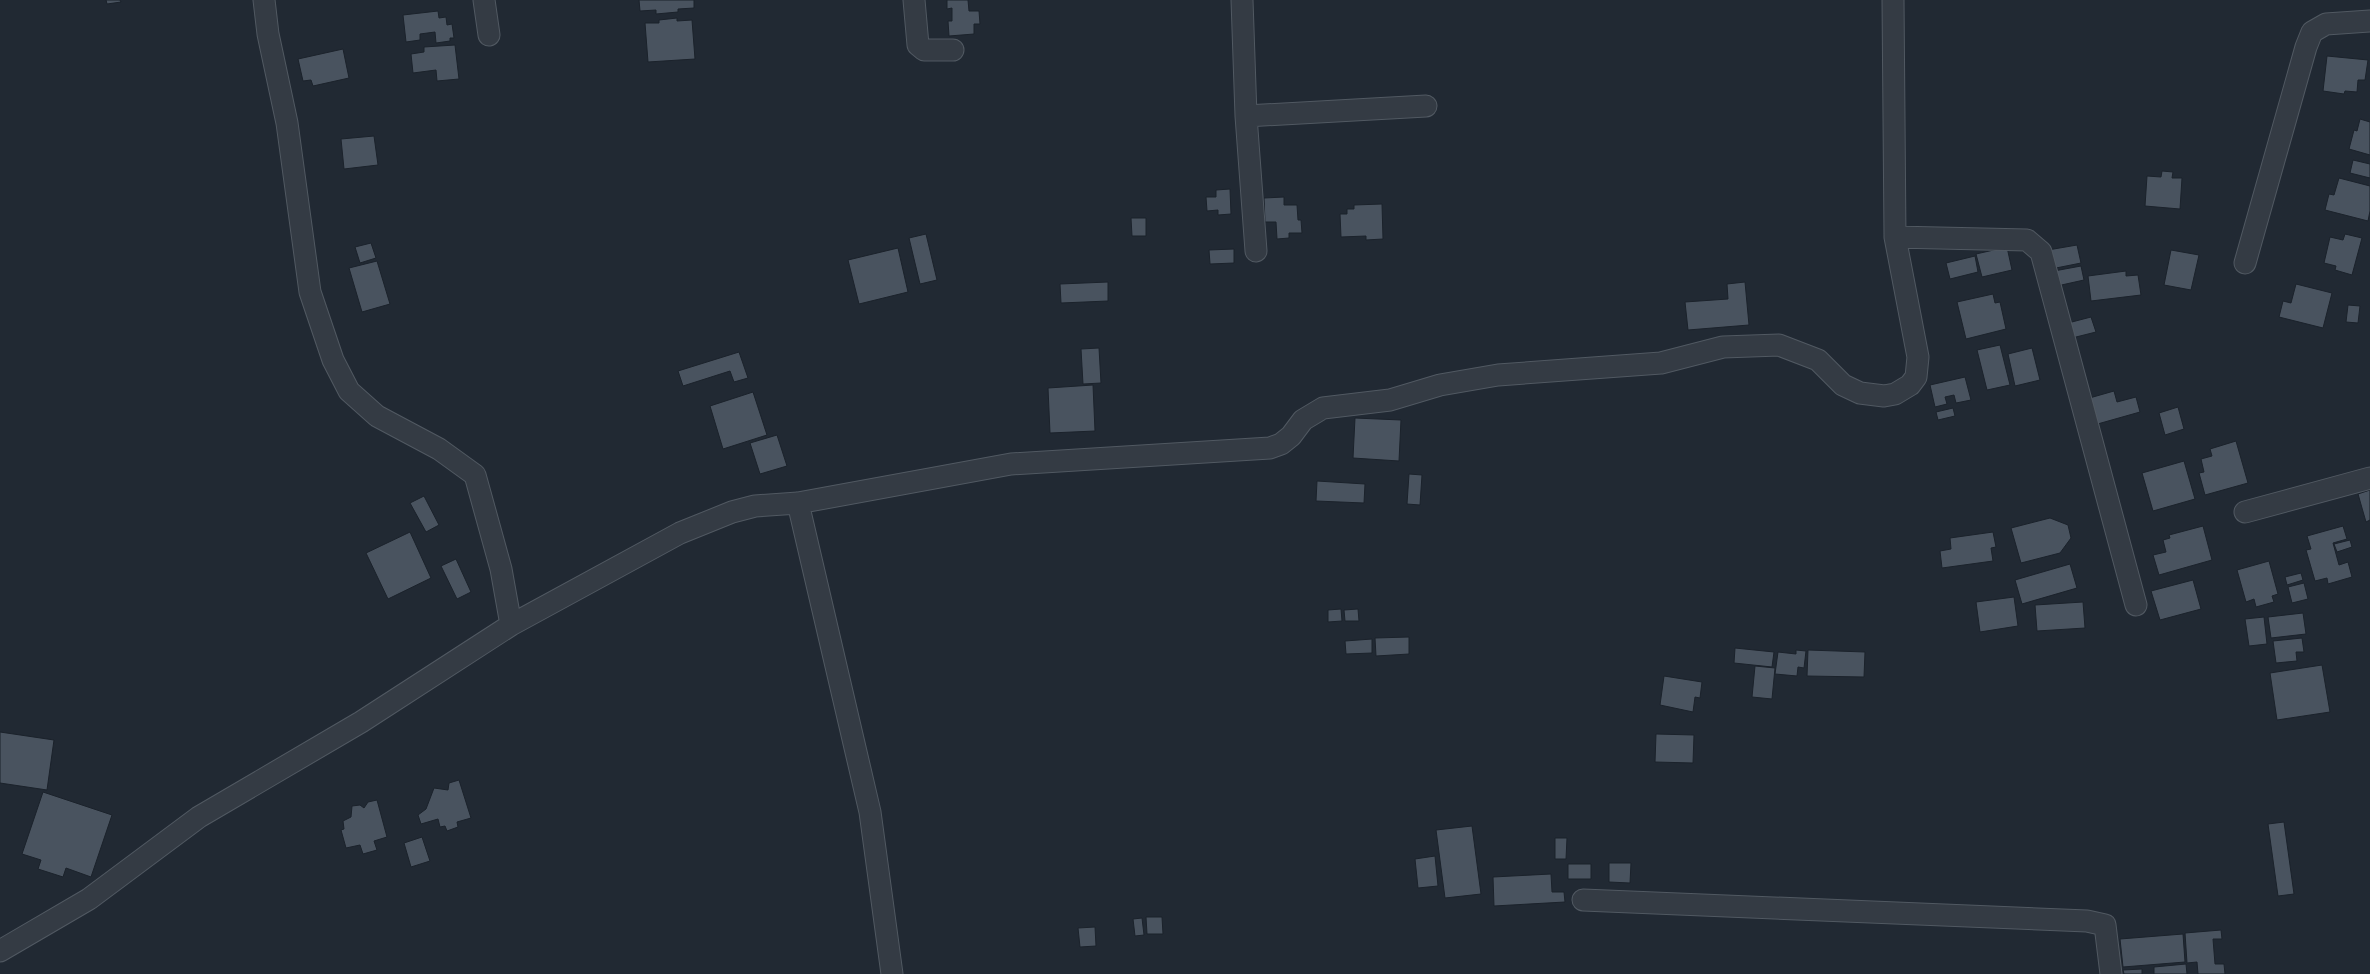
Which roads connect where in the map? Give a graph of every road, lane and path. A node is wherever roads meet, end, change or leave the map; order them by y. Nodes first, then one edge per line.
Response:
1 (264, 0) edge
2 (484, 0) edge
3 (914, 0) edge
4 (1242, 0) edge
5 (1892, 0) edge
6 (2370, 21) edge
7 (489, 34) dead end
8 (954, 50) dead end
9 (1426, 106) dead end
10 (1246, 116) junction
11 (1895, 237) junction
12 (1256, 251) dead end
13 (2245, 263) dead end
14 (2370, 478) edge
15 (798, 503) junction
16 (2245, 512) dead end
17 (2136, 605) dead end
18 (512, 625) junction
19 (1584, 900) dead end
20 (0, 951) edge
21 (892, 974) edge
22 (2111, 974) edge

1 - 18 street
2 - 7 street
3 - 8 street
4 - 10 street
5 - 11 street
6 - 13 street
9 - 10 street
10 - 12 street
11 - 15 street
11 - 17 street
14 - 16 street
15 - 18 street
15 - 21 street
18 - 20 street
19 - 22 street

